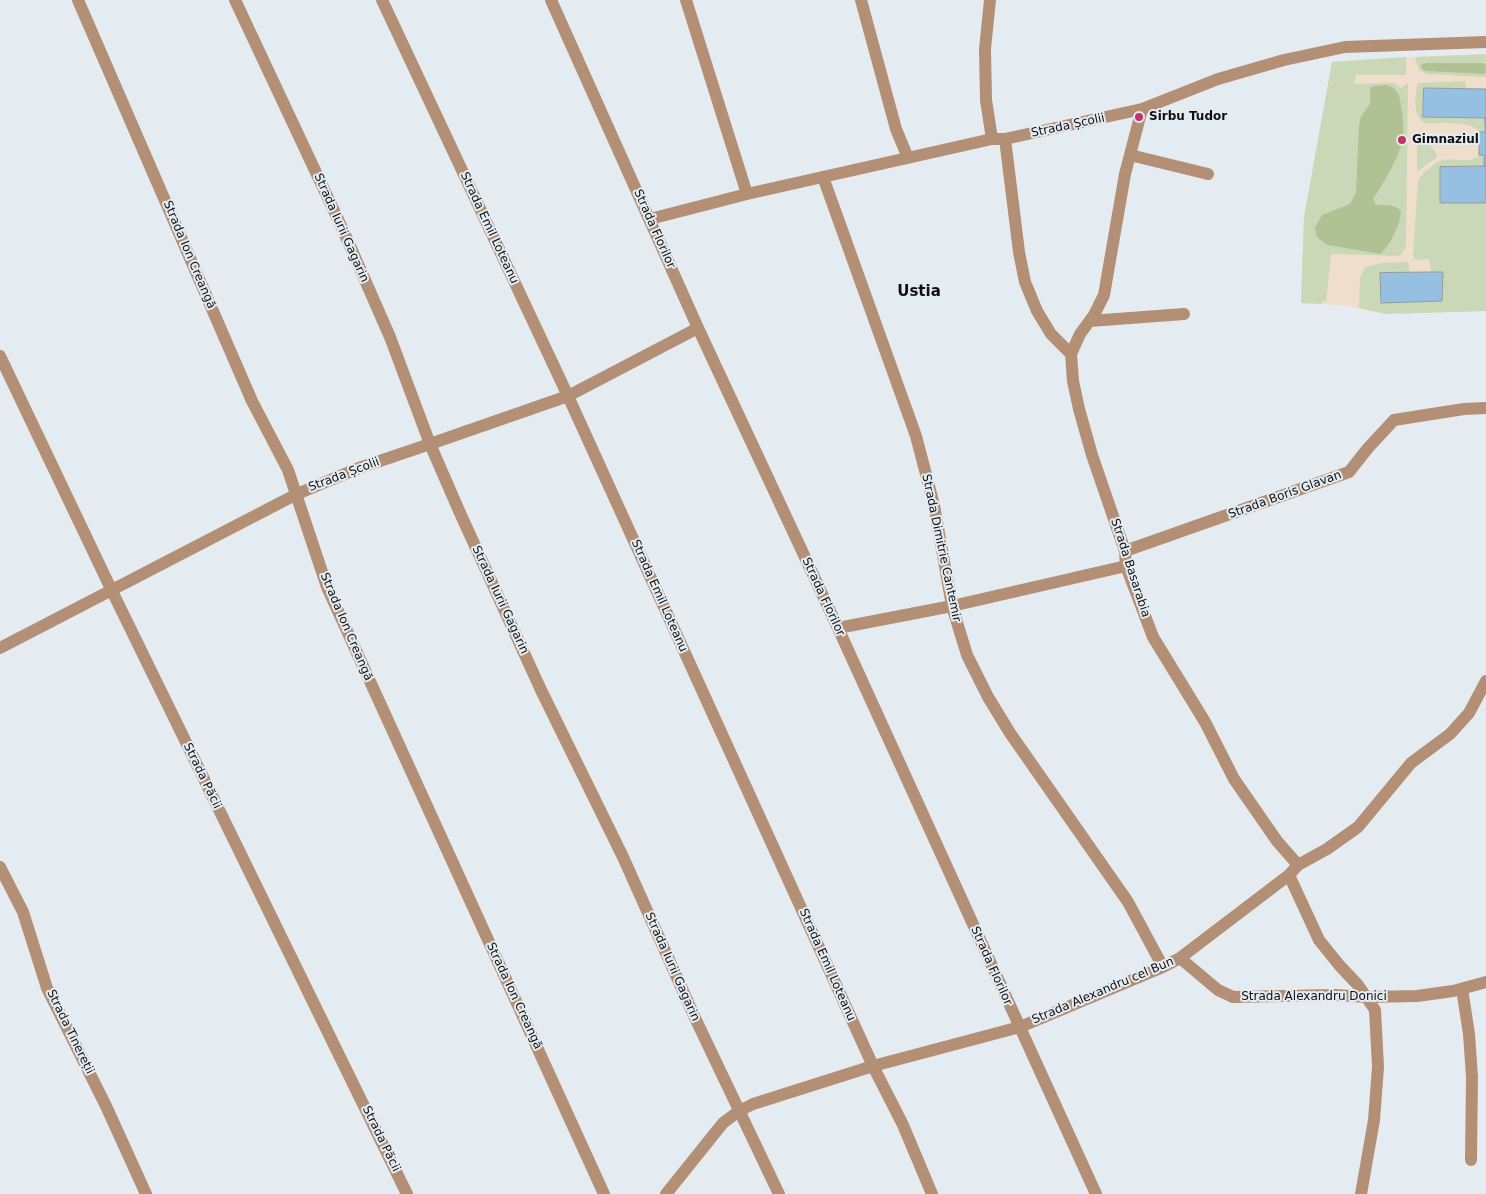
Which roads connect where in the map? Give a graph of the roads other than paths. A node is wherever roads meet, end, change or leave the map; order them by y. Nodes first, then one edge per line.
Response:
1 (78, 0) edge
2 (235, 0) edge
3 (382, 0) edge
4 (551, 0) edge
5 (686, 0) edge
6 (861, 0) edge
7 (990, 0) edge
8 (1486, 42) edge
9 (1142, 109) junction
10 (999, 139) junction
11 (1130, 155) junction
12 (908, 158) junction
13 (1208, 174) dead end
14 (823, 177) junction
15 (747, 194) junction
16 (650, 219) junction
17 (1184, 314) dead end
18 (1090, 321) junction
19 (698, 328) junction
20 (1071, 354) junction
21 (0, 356) edge
22 (568, 396) junction
23 (1486, 408) edge
24 (430, 444) junction
25 (297, 494) junction
26 (1125, 551) junction
27 (1126, 566) junction
28 (112, 591) junction
29 (952, 606) junction
30 (838, 628) junction
31 (0, 648) edge
32 (1485, 686) edge
33 (1298, 865) junction
34 (0, 867) edge
35 (1289, 875) junction
36 (1180, 958) junction
37 (1163, 967) junction
38 (1486, 982) edge
39 (1462, 989) junction
40 (1367, 997) junction
41 (1020, 1028) junction
42 (873, 1066) junction
43 (739, 1111) junction
44 (1471, 1160) dead end
45 (146, 1194) edge
46 (407, 1194) edge
47 (604, 1194) edge
48 (666, 1194) edge
49 (779, 1194) edge
50 (932, 1194) edge
51 (1096, 1194) edge
52 (1361, 1194) edge

1 - 25 street, Strada Ion Creangă
2 - 24 street, Strada Iurii Gagarin
3 - 22 street, Strada Emil Loteanu
4 - 16 street, Strada Florilor
5 - 15 street
6 - 12 street
7 - 10 street
8 - 9 street, Strada Școlii
9 - 10 street, Strada Școlii
9 - 11 street
10 - 12 street, Strada Școlii
10 - 20 street
11 - 13 street
11 - 18 street
12 - 14 street, Strada Școlii
14 - 15 street, Strada Școlii
14 - 29 street, Strada Dimitrie Cantemir
15 - 16 street, Strada Școlii
16 - 19 street, Strada Florilor
17 - 18 street
18 - 20 street
19 - 22 street, Strada Școlii
19 - 30 street, Strada Florilor
20 - 26 street, Strada Basarabia
21 - 28 street, Strada Păcii
22 - 24 street, Strada Școlii
22 - 42 street, Strada Emil Loteanu
23 - 26 street, Strada Boris Glavan
24 - 25 street, Strada Școlii
24 - 43 street, Strada Iurii Gagarin
25 - 28 street, Strada Școlii
25 - 47 street, Strada Ion Creangă
26 - 27 street, Strada Basarabia
27 - 29 street
27 - 33 street, Strada Basarabia
28 - 31 street, Strada Școlii
28 - 46 street, Strada Păcii
29 - 30 street
29 - 37 street, Strada Dimitrie Cantemir
30 - 41 street, Strada Florilor
32 - 33 street, Strada Alexandru cel Bun
33 - 35 street, Strada Alexandru cel Bun
34 - 45 street, Strada Tinereții
35 - 36 street, Strada Alexandru cel Bun
35 - 40 street
36 - 37 street, Strada Alexandru cel Bun
36 - 40 street, Strada Alexandru Donici
37 - 41 street, Strada Alexandru cel Bun
38 - 39 street, Strada Alexandru Donici
39 - 40 street, Strada Alexandru Donici
39 - 44 street
40 - 52 street
41 - 42 street, Strada Alexandru cel Bun
41 - 51 street, Strada Florilor
42 - 43 street, Strada Alexandru cel Bun
42 - 50 street, Strada Emil Loteanu
43 - 48 street, Strada Alexandru cel Bun
43 - 49 street, Strada Iurii Gagarin

